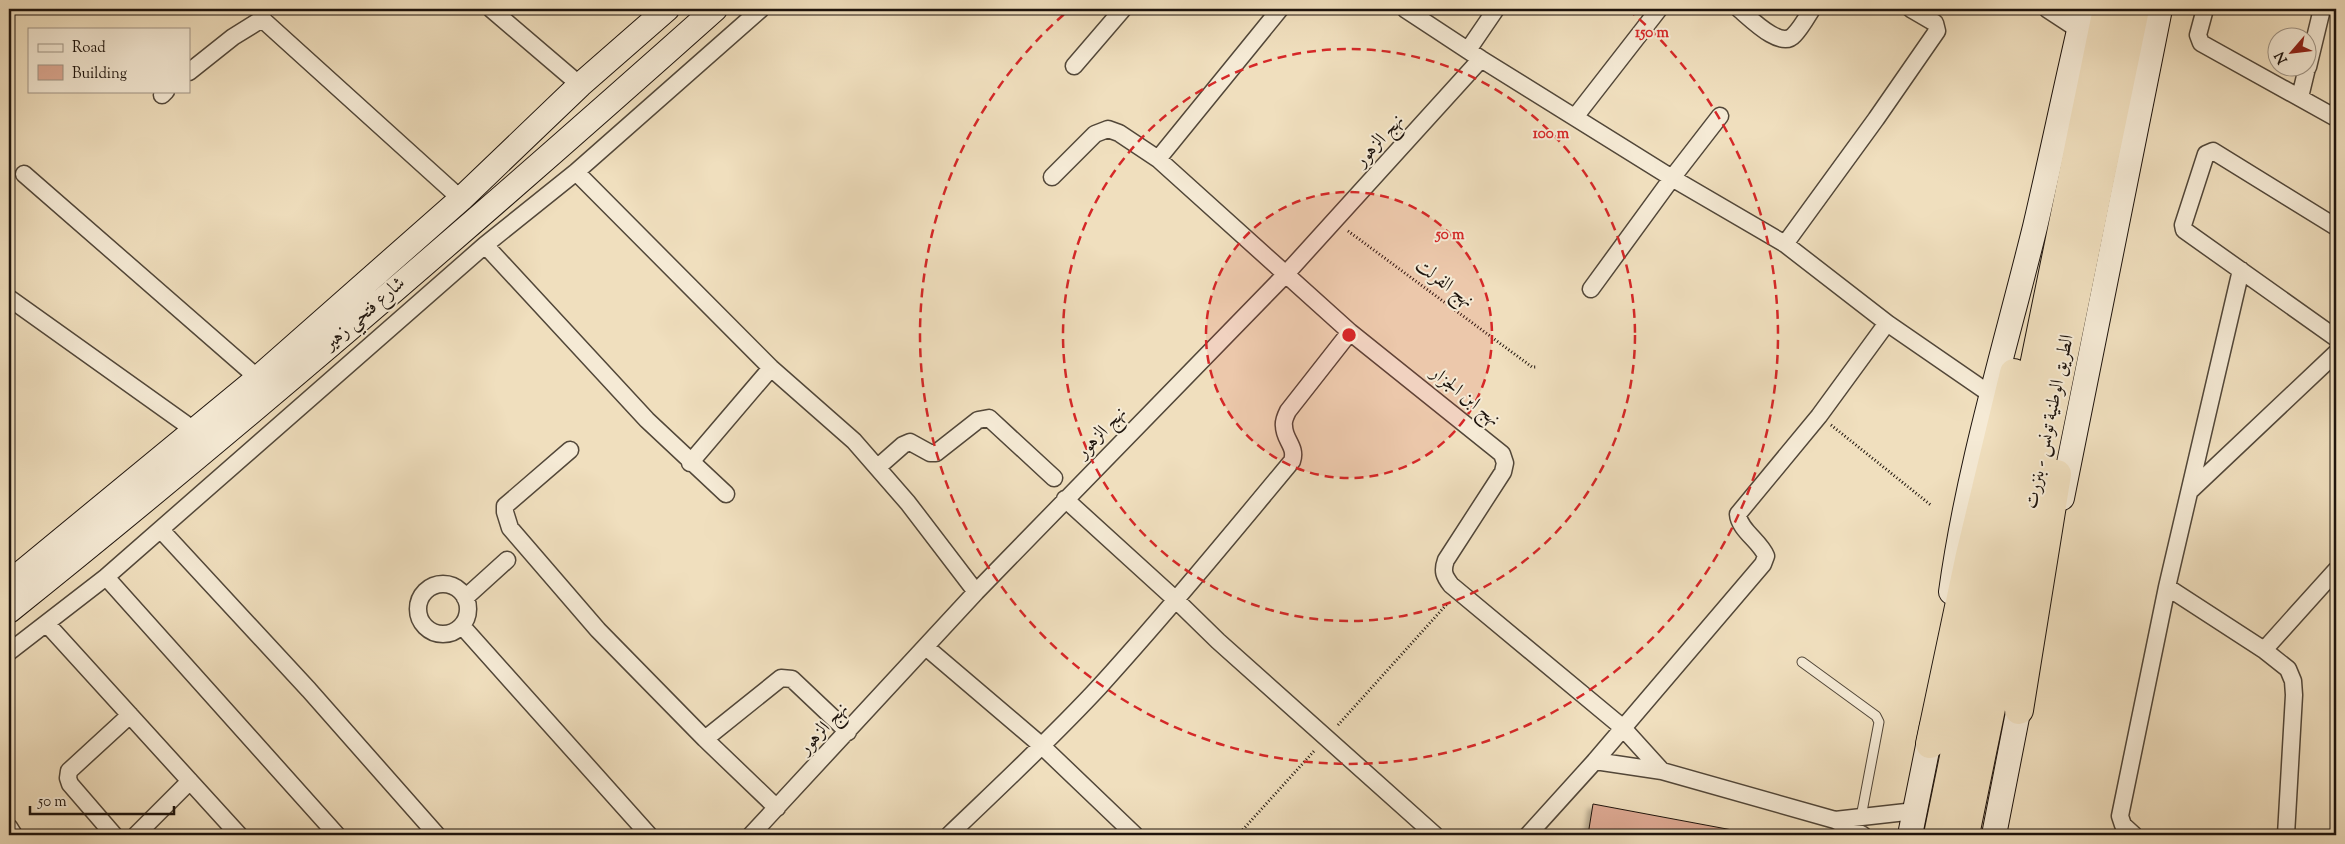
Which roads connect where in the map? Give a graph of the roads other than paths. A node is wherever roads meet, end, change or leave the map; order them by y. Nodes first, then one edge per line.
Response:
1 (491, 9) edge
2 (667, 9) edge
3 (715, 9) edge
4 (761, 9) edge
5 (1122, 9) edge
6 (1280, 9) edge
7 (1405, 9) edge
8 (1496, 9) edge
9 (1659, 9) edge
10 (1738, 9) edge
11 (1812, 9) edge
12 (1911, 9) edge
13 (2047, 9) edge
14 (2107, 9) edge
15 (2135, 9) edge
16 (2160, 9) edge
17 (2205, 9) edge
18 (2322, 9) edge
19 (263, 14) edge
20 (2081, 19) edge
21 (2317, 28) edge
22 (1474, 54) junction
23 (2124, 64) junction
24 (1074, 66) dead end
25 (190, 71) edge
26 (2304, 78) edge
27 (580, 85) junction
28 (2300, 97) junction
29 (1720, 116) dead end
30 (1575, 117) junction
31 (2336, 118) edge
32 (1158, 159) junction
33 (2076, 163) junction
34 (576, 172) junction
35 (24, 174) dead end
36 (1052, 177) dead end
37 (1672, 178) junction
38 (461, 199) junction
39 (2336, 227) edge
40 (1785, 244) junction
41 (485, 245) junction
42 (2241, 270) junction
43 (1285, 275) junction
44 (1591, 289) dead end
45 (9, 298) edge
46 (1887, 324) junction
47 (1350, 332) junction
48 (2336, 338) edge
49 (2336, 353) edge
50 (771, 368) junction
51 (258, 378) junction
52 (1990, 394) junction
53 (194, 430) junction
54 (570, 450) dead end
55 (690, 462) junction
56 (878, 467) junction
57 (1054, 478) dead end
58 (2191, 490) junction
59 (726, 494) dead end
60 (1065, 499) junction
61 (161, 530) junction
62 (507, 560) dead end
63 (2336, 570) edge
64 (106, 577) junction
65 (9, 583) edge
66 (2167, 587) junction
67 (976, 592) junction
68 (465, 598) junction
69 (1176, 600) junction
70 (9, 611) edge
71 (47, 624) junction
72 (462, 626) junction
73 (927, 648) junction
74 (2264, 650) junction
75 (9, 652) edge
76 (1802, 662) dead end
77 (2019, 710) junction
78 (130, 715) junction
79 (1622, 726) junction
80 (848, 732) junction
81 (705, 739) junction
82 (1930, 744) junction
83 (1042, 746) junction
84 (1595, 761) junction
85 (1662, 771) junction
86 (190, 781) junction
87 (777, 808) junction
88 (1915, 811) junction
89 (1861, 817) junction
90 (1835, 820) junction
91 (9, 827) edge
92 (14, 835) edge
93 (114, 835) edge
94 (136, 835) edge
95 (239, 835) edge
96 (336, 835) edge
97 (437, 835) edge
98 (649, 835) edge
99 (751, 835) edge
100 (949, 835) edge
101 (1135, 835) edge
102 (1435, 835) edge
103 (1528, 835) edge
104 (1863, 835) edge
105 (1910, 835) edge
106 (1938, 835) edge
107 (1965, 835) edge
108 (1994, 835) edge
109 (2134, 835) edge
110 (2286, 835) edge

1 - 27 street
2 - 27 street, شارع فتحي زهير
3 - 70 street, شارع فتحي زهير
4 - 34 street
5 - 24 street
6 - 32 street
7 - 22 street
8 - 22 street, نهج الزهور
9 - 30 street
10 - 11 street
12 - 40 street
13 - 20 street
14 - 33 highway, الطريق الوطنية تونس - بنزرت
15 - 23 highway, الطريق الوطنية تونس - بنزرت
16 - 77 street
17 - 28 street
18 - 21 street
19 - 25 street
19 - 38 street
20 - 52 street
22 - 30 street
22 - 43 street, نهج الزهور
23 - 77 highway
23 - 107 highway, الطريق الوطنية تونس - بنزرت
26 - 28 street
27 - 38 street, شارع فتحي زهير
28 - 31 street
29 - 37 street
30 - 37 street
32 - 36 street, نهج ابن الجزار
32 - 43 street, نهج ابن الجزار
33 - 82 highway
33 - 106 highway, الطريق الوطنية تونس - بنزرت
34 - 41 street
34 - 50 street
35 - 51 street
37 - 40 street
37 - 44 street
38 - 51 street, شارع فتحي زهير
39 - 42 street
40 - 46 street
41 - 55 street
41 - 61 street
42 - 48 street
42 - 58 street
43 - 47 street, نهج ابن الجزار
43 - 60 street, نهج الزهور
45 - 53 street
46 - 52 street
46 - 79 street
47 - 69 street
47 - 79 street, نهج ابن الجزار
49 - 58 street
50 - 55 street
50 - 56 street
51 - 53 street, شارع فتحي زهير
52 - 82 street
53 - 65 street, شارع فتحي زهير
54 - 81 street
55 - 59 street
56 - 57 street
56 - 67 street
58 - 66 street
60 - 67 street, نهج الزهور
60 - 69 street
61 - 64 street
61 - 97 street
62 - 68 street
63 - 74 street
64 - 71 street
64 - 96 street
66 - 74 street
66 - 109 street
67 - 73 street, نهج الزهور
68 - 72 street
68 - 72 street
69 - 83 street
69 - 102 street
71 - 75 street
71 - 78 street
72 - 98 street
73 - 80 street, نهج الزهور
73 - 83 street
74 - 110 street
76 - 89 lane
77 - 108 street
78 - 86 street
78 - 93 street
79 - 84 street
79 - 85 street
80 - 81 street
80 - 87 street, نهج الزهور
81 - 87 street
82 - 88 street
83 - 100 street
83 - 101 street
84 - 85 street
84 - 103 street
85 - 90 street
86 - 94 street
86 - 95 street
87 - 99 street, نهج الزهور
88 - 89 street
88 - 105 street
89 - 90 street
90 - 104 street
91 - 92 street

